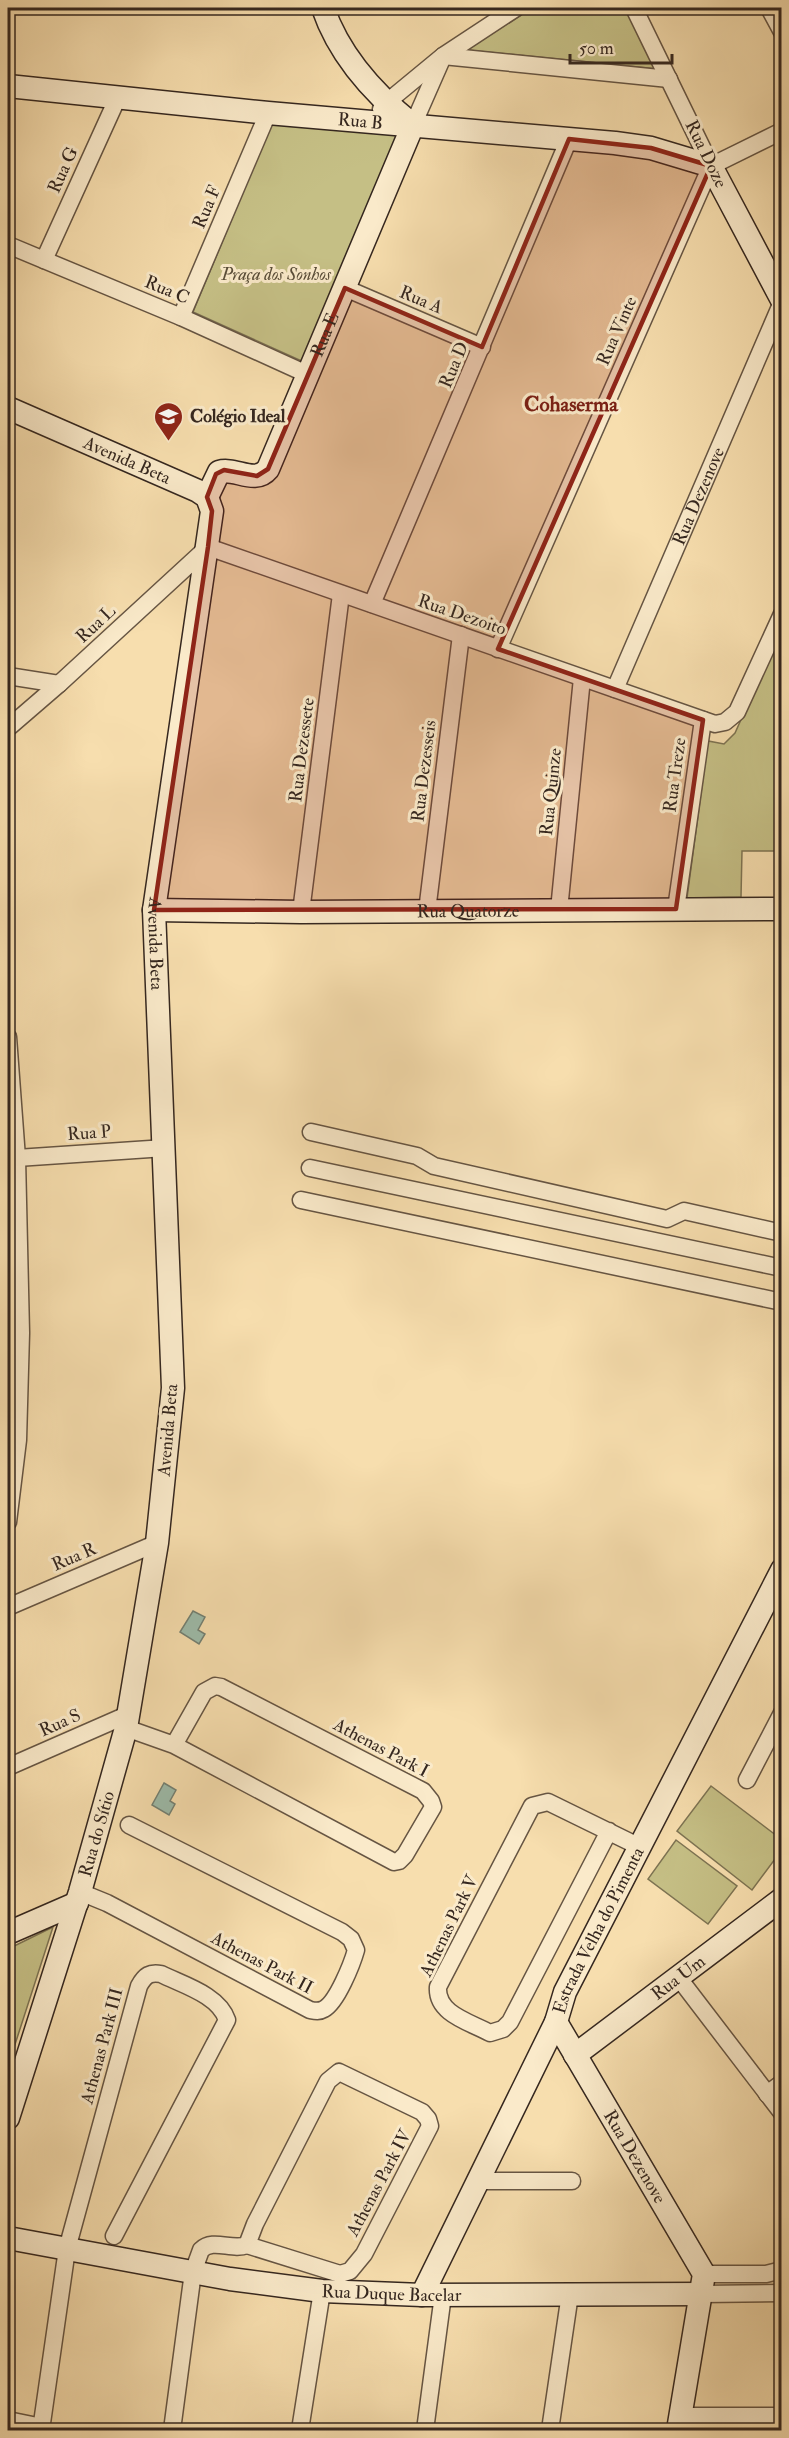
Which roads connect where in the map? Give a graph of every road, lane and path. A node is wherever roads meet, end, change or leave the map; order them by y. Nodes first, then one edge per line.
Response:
1 (323, 8) edge
2 (516, 8) edge
3 (634, 8) edge
4 (769, 8) edge
5 (782, 32) edge
6 (443, 56) junction
7 (669, 79) junction
8 (8, 86) edge
9 (118, 97) junction
10 (386, 103) junction
11 (268, 113) junction
12 (366, 121) junction
13 (413, 125) junction
14 (782, 131) edge
15 (570, 140) junction
16 (711, 166) junction
17 (8, 245) edge
18 (44, 260) junction
19 (345, 288) junction
20 (782, 301) edge
21 (181, 317) junction
22 (482, 347) junction
23 (309, 375) junction
24 (8, 412) edge
25 (207, 497) junction
26 (208, 547) junction
27 (341, 594) junction
28 (372, 604) junction
29 (782, 614) edge
30 (460, 635) junction
31 (498, 649) junction
32 (8, 676) edge
33 (582, 678) junction
34 (59, 684) junction
35 (615, 689) junction
36 (703, 720) junction
37 (8, 728) edge
38 (676, 909) junction
39 (782, 909) edge
40 (154, 910) junction
41 (559, 910) junction
42 (427, 911) junction
43 (301, 912) junction
44 (8, 1037) edge
45 (311, 1132) dead end
46 (165, 1148) junction
47 (16, 1158) junction
48 (310, 1168) dead end
49 (301, 1200) dead end
50 (782, 1233) edge
51 (782, 1268) edge
52 (782, 1302) edge
53 (13, 1443) edge
54 (8, 1522) edge
55 (157, 1543) junction
56 (782, 1570) edge
57 (8, 1607) edge
58 (781, 1714) edge
59 (128, 1721) junction
60 (174, 1745) junction
61 (8, 1767) edge
62 (747, 1780) dead end
63 (129, 1825) dead end
64 (609, 1831) junction
65 (638, 1846) junction
66 (78, 1897) junction
67 (782, 1899) edge
68 (8, 1933) edge
69 (678, 1977) junction
70 (556, 2022) junction
71 (575, 2055) junction
72 (782, 2083) edge
73 (767, 2094) junction
74 (782, 2113) edge
75 (8, 2118) edge
76 (478, 2181) junction
77 (572, 2181) dead end
78 (114, 2236) dead end
79 (8, 2238) edge
80 (247, 2246) junction
81 (67, 2249) junction
82 (782, 2270) edge
83 (194, 2272) junction
84 (703, 2284) junction
85 (322, 2290) junction
86 (782, 2293) edge
87 (433, 2295) junction
88 (570, 2295) junction
89 (782, 2416) edge
90 (8, 2420) edge
91 (680, 2423) edge
92 (42, 2429) edge
93 (172, 2430) edge
94 (300, 2430) edge
95 (425, 2430) edge
96 (550, 2430) edge

1 - 10 main road
2 - 6 street
3 - 7 street, Rua Doze
4 - 5 street
6 - 7 street
6 - 10 street
6 - 13 street
7 - 16 street, Rua Doze
8 - 9 main road, Rua B
9 - 11 main road, Rua B
9 - 18 street, Rua G
10 - 12 street
10 - 13 main road
11 - 12 main road, Rua B
11 - 21 street, Rua F
12 - 13 main road, Rua B
13 - 15 main road, Rua B
13 - 19 main road, Rua E
14 - 16 street
15 - 16 main road, Rua B
15 - 22 street, Rua D
16 - 20 main road, Rua Doze
16 - 31 street, Rua Vinte
17 - 18 street, Rua C
18 - 21 street, Rua C
19 - 22 street, Rua A
19 - 23 main road, Rua E
20 - 35 street, Rua Dezenove
21 - 23 street, Rua C
22 - 28 street, Rua D
23 - 25 main road, Rua E
24 - 25 main road, Avenida Beta
25 - 26 main road, Avenida Beta
26 - 27 street, Rua Dezoito
26 - 34 street, Rua L
26 - 40 main road, Avenida Beta
27 - 28 street, Rua Dezoito
27 - 43 street, Rua Dezessete
28 - 30 street, Rua Dezoito
29 - 36 street, Rua Treze
30 - 31 street, Rua Dezoito
30 - 42 street, Rua Dezesseis
31 - 33 street, Rua Dezoito
32 - 34 street
33 - 35 street, Rua Dezoito
33 - 41 street, Rua Quinze
34 - 37 street, Rua L
35 - 36 street, Rua Dezoito
36 - 38 street, Rua Treze
38 - 39 main road, Rua Quatorze
38 - 41 main road, Rua Quatorze
40 - 43 main road, Rua Quatorze
40 - 46 main road, Avenida Beta
41 - 42 main road, Rua Quatorze
42 - 43 main road, Rua Quatorze
44 - 47 street
45 - 50 street
46 - 47 street, Rua P
46 - 55 main road, Avenida Beta
47 - 53 street
48 - 51 street
49 - 52 street
53 - 54 street
55 - 57 street, Rua R
55 - 59 main road, Rua do Sítio
56 - 65 main road, Estrada Velha do Pimenta
58 - 62 street
59 - 60 street, Athenas Park I
59 - 61 street, Rua S
59 - 66 main road, Rua do Sítio
60 - 60 street, Athenas Park I
63 - 66 street, Athenas Park II
64 - 64 street, Athenas Park V
64 - 65 street, Athenas Park V
65 - 70 main road, Estrada Velha do Pimenta
66 - 68 main road
66 - 75 main road, Rua do Sítio
67 - 69 main road, Rua Um
69 - 71 main road, Rua Um
69 - 73 street
70 - 71 main road, Rua Dezenove
70 - 76 main road, Estrada Velha do Pimenta
71 - 84 main road, Rua Dezenove
72 - 73 street
73 - 74 street
76 - 77 street
76 - 87 main road, Estrada Velha do Pimenta
78 - 81 street, Athenas Park III
79 - 81 main road, Rua Duque Bacelar
80 - 80 street, Athenas Park IV
80 - 83 street, Athenas Park IV
81 - 83 main road, Rua Duque Bacelar
81 - 92 street
82 - 84 street
83 - 85 main road, Rua Duque Bacelar
83 - 93 street
84 - 86 street, Rua Duque Bacelar
84 - 88 main road, Rua Duque Bacelar
84 - 91 main road
85 - 87 main road, Rua Duque Bacelar
85 - 94 street
87 - 88 main road, Rua Duque Bacelar
87 - 95 street
88 - 96 street
89 - 91 street
90 - 92 street

